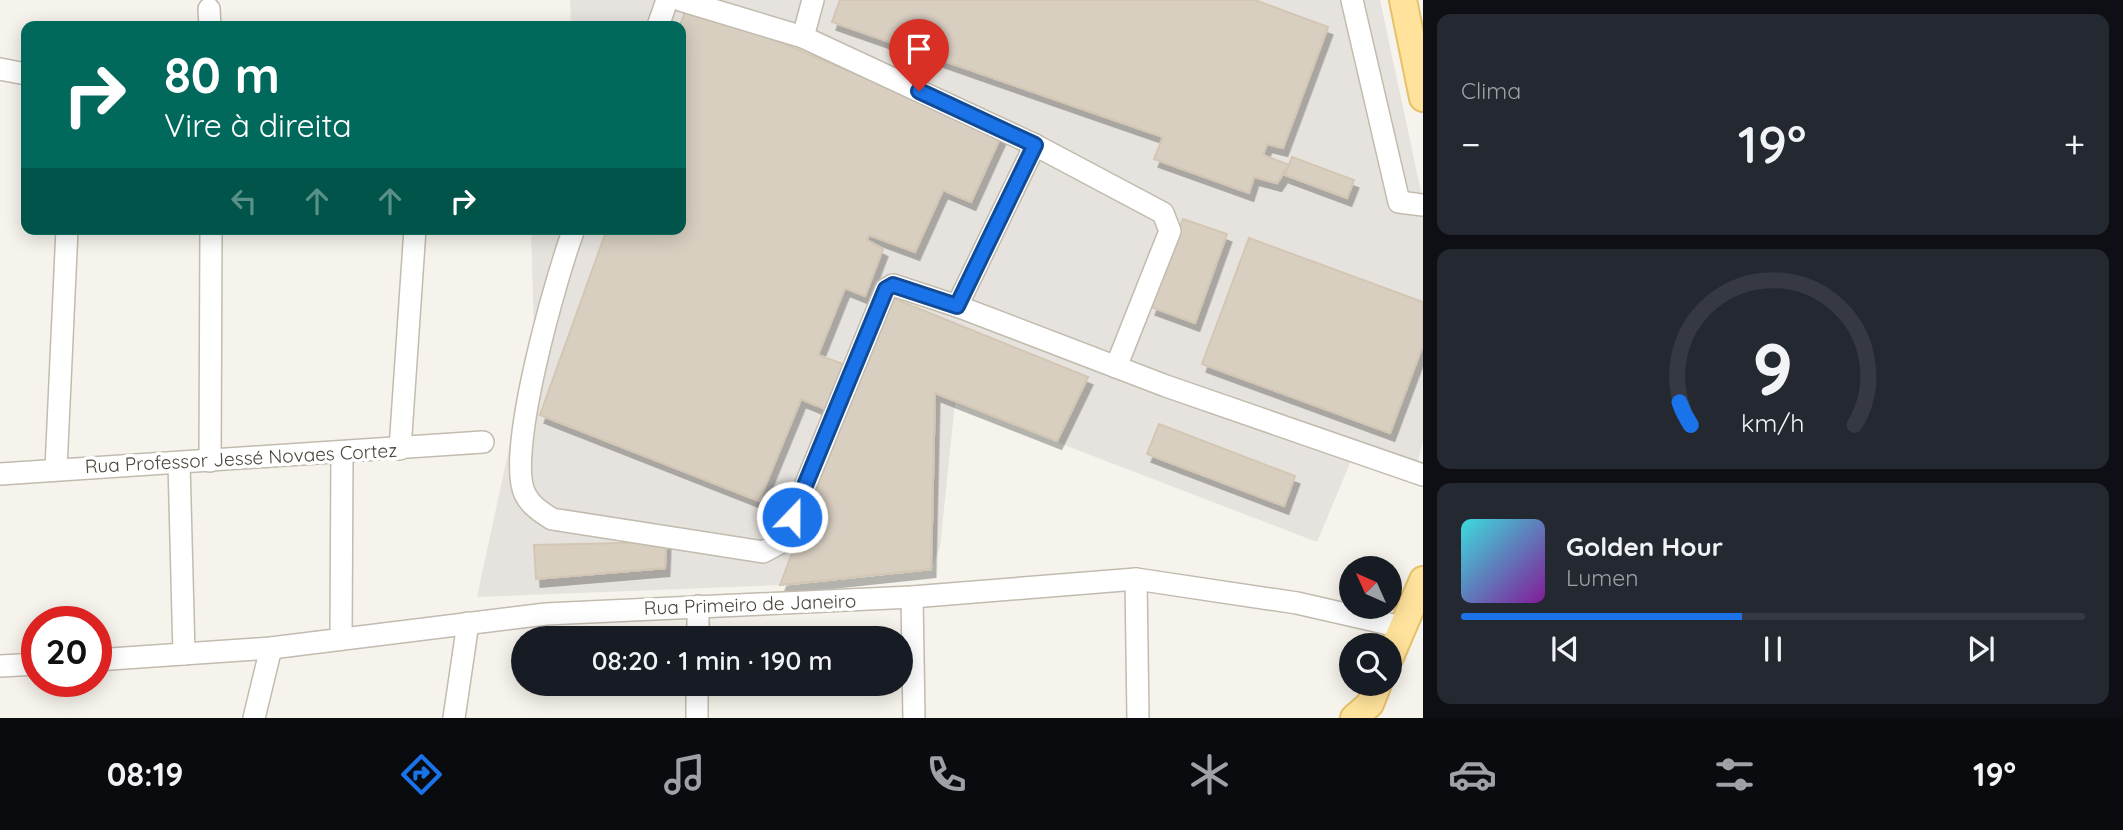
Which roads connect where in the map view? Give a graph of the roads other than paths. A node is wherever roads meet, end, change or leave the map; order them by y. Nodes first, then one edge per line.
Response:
1 (667, 0) edge
2 (680, 0) edge
3 (813, 0) edge
4 (1352, 0) edge
5 (1403, 0) edge
6 (660, 21) edge
7 (803, 37) junction
8 (0, 69) edge
9 (21, 73) edge
10 (1423, 98) edge
11 (1035, 145) junction
12 (1423, 205) edge
13 (67, 235) edge
14 (211, 235) edge
15 (415, 235) edge
16 (572, 235) edge
17 (957, 306) junction
18 (1116, 367) junction
19 (483, 442) dead end
20 (400, 449) junction
21 (342, 453) junction
22 (210, 461) junction
23 (178, 463) junction
24 (56, 469) junction
25 (0, 474) edge
26 (1423, 475) edge
27 (1136, 579) junction
28 (1423, 580) edge
29 (912, 597) junction
30 (698, 606) junction
31 (468, 623) junction
32 (698, 626) edge
33 (1402, 627) junction
34 (1400, 633) edge
35 (341, 639) junction
36 (271, 648) junction
37 (184, 654) junction
38 (112, 659) edge
39 (21, 665) edge
40 (0, 666) edge
41 (698, 696) edge
42 (254, 718) edge
43 (454, 718) edge
44 (697, 718) edge
45 (915, 718) edge
46 (1138, 718) edge

1 - 6 street
2 - 7 street
3 - 7 street
4 - 12 street
5 - 10 main road
7 - 11 street
8 - 9 street
11 - 17 street
11 - 18 street
13 - 24 street
14 - 22 street
15 - 20 street
16 - 17 street
17 - 18 street
18 - 26 street
19 - 20 street, Rua Professor Jessé Novaes Cortez
20 - 21 street, Rua Professor Jessé Novaes Cortez
21 - 22 street, Rua Professor Jessé Novaes Cortez
21 - 35 street
22 - 23 street, Rua Professor Jessé Novaes Cortez
23 - 24 street, Rua Professor Jessé Novaes Cortez
23 - 37 street
24 - 25 street, Rua Professor Jessé Novaes Cortez
27 - 29 street, Rua Primeiro de Janeiro
27 - 33 street, Rua Primeiro de Janeiro
27 - 46 street
28 - 33 main road
29 - 30 street, Rua Primeiro de Janeiro
29 - 45 street
30 - 31 street, Rua Primeiro de Janeiro
30 - 32 street
31 - 35 street, Rua Primeiro de Janeiro
31 - 43 street
33 - 34 main road
35 - 36 street, Rua Primeiro de Janeiro
36 - 37 street, Rua Primeiro de Janeiro
36 - 42 street
37 - 38 street, Rua Primeiro de Janeiro
39 - 40 street
41 - 44 street

